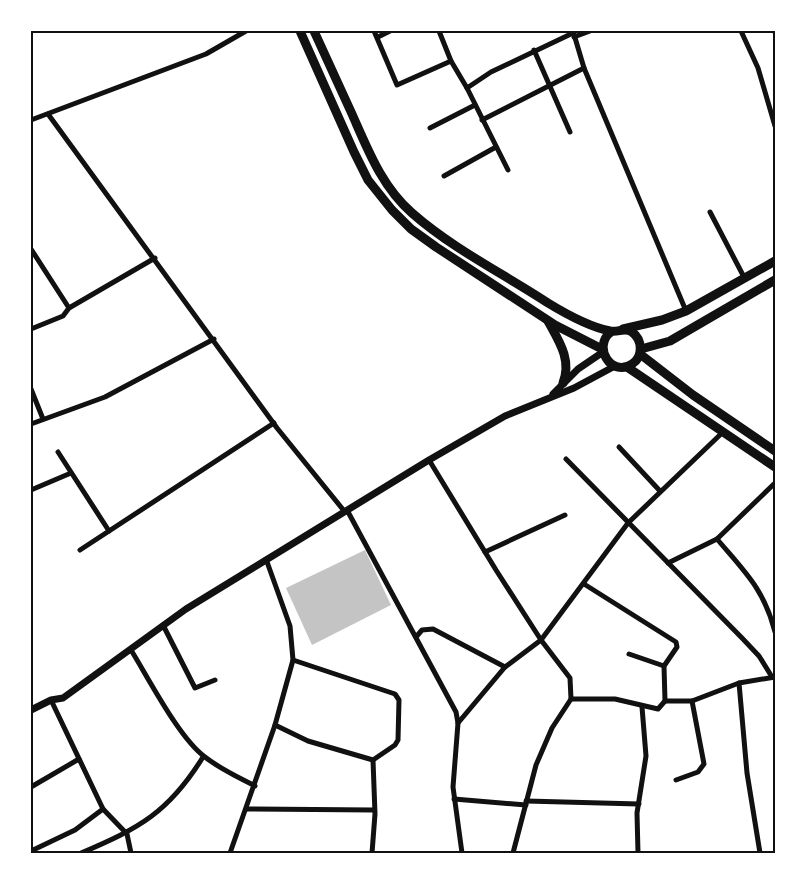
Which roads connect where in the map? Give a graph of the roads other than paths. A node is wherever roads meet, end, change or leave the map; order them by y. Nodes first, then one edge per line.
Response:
1 (246, 31) edge
2 (300, 31) edge
3 (314, 31) edge
4 (374, 31) edge
5 (390, 31) edge
6 (439, 31) edge
7 (590, 31) edge
8 (740, 31) edge
9 (573, 34) edge
10 (378, 37) junction
11 (534, 50) junction
12 (451, 61) junction
13 (584, 68) junction
14 (551, 84) junction
15 (467, 88) junction
16 (475, 105) junction
17 (772, 107) edge
18 (48, 114) junction
19 (31, 120) edge
20 (482, 120) junction
21 (775, 126) edge
22 (430, 128) dead end
23 (570, 132) dead end
24 (496, 147) junction
25 (508, 170) dead end
26 (444, 176) dead end
27 (710, 212) dead end
28 (31, 249) edge
29 (155, 258) junction
30 (775, 261) edge
31 (745, 279) junction
32 (775, 280) edge
33 (69, 308) junction
34 (686, 311) junction
35 (548, 321) junction
36 (31, 329) edge
37 (623, 329) junction
38 (612, 332) junction
39 (214, 339) junction
40 (603, 351) junction
41 (640, 351) junction
42 (614, 366) junction
43 (627, 367) junction
44 (563, 383) junction
45 (31, 390) edge
46 (551, 396) junction
47 (43, 419) junction
48 (274, 423) junction
49 (31, 424) edge
50 (723, 432) junction
51 (619, 448) dead end
52 (775, 451) edge
53 (58, 452) dead end
54 (566, 459) dead end
55 (430, 460) junction
56 (775, 467) edge
57 (71, 473) junction
58 (775, 483) edge
59 (31, 490) edge
60 (660, 491) junction
61 (346, 511) junction
62 (565, 515) dead end
63 (628, 523) junction
64 (109, 530) junction
65 (718, 539) junction
66 (80, 550) dead end
67 (485, 552) junction
68 (266, 559) junction
69 (668, 563) junction
70 (584, 584) junction
71 (163, 625) junction
72 (775, 632) edge
73 (416, 637) junction
74 (541, 640) junction
75 (131, 650) junction
76 (628, 654) dead end
77 (293, 660) junction
78 (664, 666) junction
79 (505, 667) junction
80 (773, 677) edge
81 (215, 680) dead end
82 (739, 683) junction
83 (51, 700) junction
84 (571, 700) junction
85 (665, 701) junction
86 (692, 702) junction
87 (642, 707) junction
88 (31, 710) edge
89 (458, 723) junction
90 (275, 725) junction
91 (203, 757) junction
92 (79, 758) junction
93 (373, 760) junction
94 (676, 780) dead end
95 (255, 786) junction
96 (31, 787) edge
97 (454, 799) junction
98 (526, 803) junction
99 (639, 804) junction
100 (103, 809) junction
101 (246, 809) junction
102 (373, 810) junction
103 (127, 834) junction
104 (31, 851) edge
105 (81, 853) edge
106 (131, 853) edge
107 (230, 853) edge
108 (372, 853) edge
109 (462, 853) edge
110 (513, 853) edge
111 (638, 853) edge
112 (760, 853) edge

1 - 18 street
2 - 35 main road
3 - 38 main road
4 - 10 street
5 - 10 street
6 - 12 street
7 - 9 street
8 - 17 street
9 - 11 street
9 - 13 street
10 - 12 street
11 - 14 street
11 - 15 street
12 - 15 street
13 - 14 street
13 - 34 street
14 - 20 street
14 - 23 street
15 - 16 street
16 - 20 street
16 - 22 street
17 - 21 street
18 - 19 street
18 - 29 street
20 - 24 street
24 - 25 street
24 - 26 street
27 - 31 street
28 - 33 street
29 - 33 street
29 - 39 street
30 - 31 main road
31 - 34 main road
32 - 41 main road
33 - 36 street
34 - 37 main road
35 - 40 main road
35 - 44 main road
37 - 38 main road
37 - 41 main road
38 - 40 main road
39 - 47 street
39 - 48 street
40 - 42 main road
40 - 44 street
41 - 43 main road
41 - 52 main road
42 - 43 main road
42 - 46 street
43 - 50 main road
44 - 46 street
45 - 47 street
46 - 55 street
47 - 49 street
48 - 61 street
48 - 64 street
50 - 56 main road
50 - 60 street
51 - 60 street
53 - 57 street
54 - 63 street
55 - 61 street
55 - 67 street
57 - 59 street
57 - 64 street
58 - 65 street
60 - 63 street
61 - 68 street
61 - 73 street
62 - 67 street
63 - 69 street
63 - 70 street
64 - 66 street
65 - 69 street
65 - 72 street
67 - 74 street
68 - 71 street
68 - 77 street
69 - 80 street
70 - 74 street
70 - 78 street
71 - 75 street
71 - 81 street
73 - 79 street
73 - 89 street
74 - 79 street
74 - 84 street
75 - 83 street
75 - 91 street
76 - 78 street
77 - 90 street
77 - 93 street
78 - 85 street
79 - 89 street
80 - 82 street
82 - 86 street
82 - 112 street
83 - 88 street
83 - 92 street
84 - 87 street
84 - 98 street
85 - 86 street
85 - 87 street
86 - 94 street
87 - 99 street
89 - 97 street
90 - 93 street
90 - 95 street
91 - 95 street
91 - 103 street
92 - 96 street
92 - 100 street
93 - 102 street
95 - 101 street
97 - 98 street
97 - 109 street
98 - 99 street
98 - 110 street
99 - 111 street
100 - 103 street
100 - 104 street
101 - 102 street
101 - 107 street
102 - 108 street
103 - 105 street
103 - 106 street

